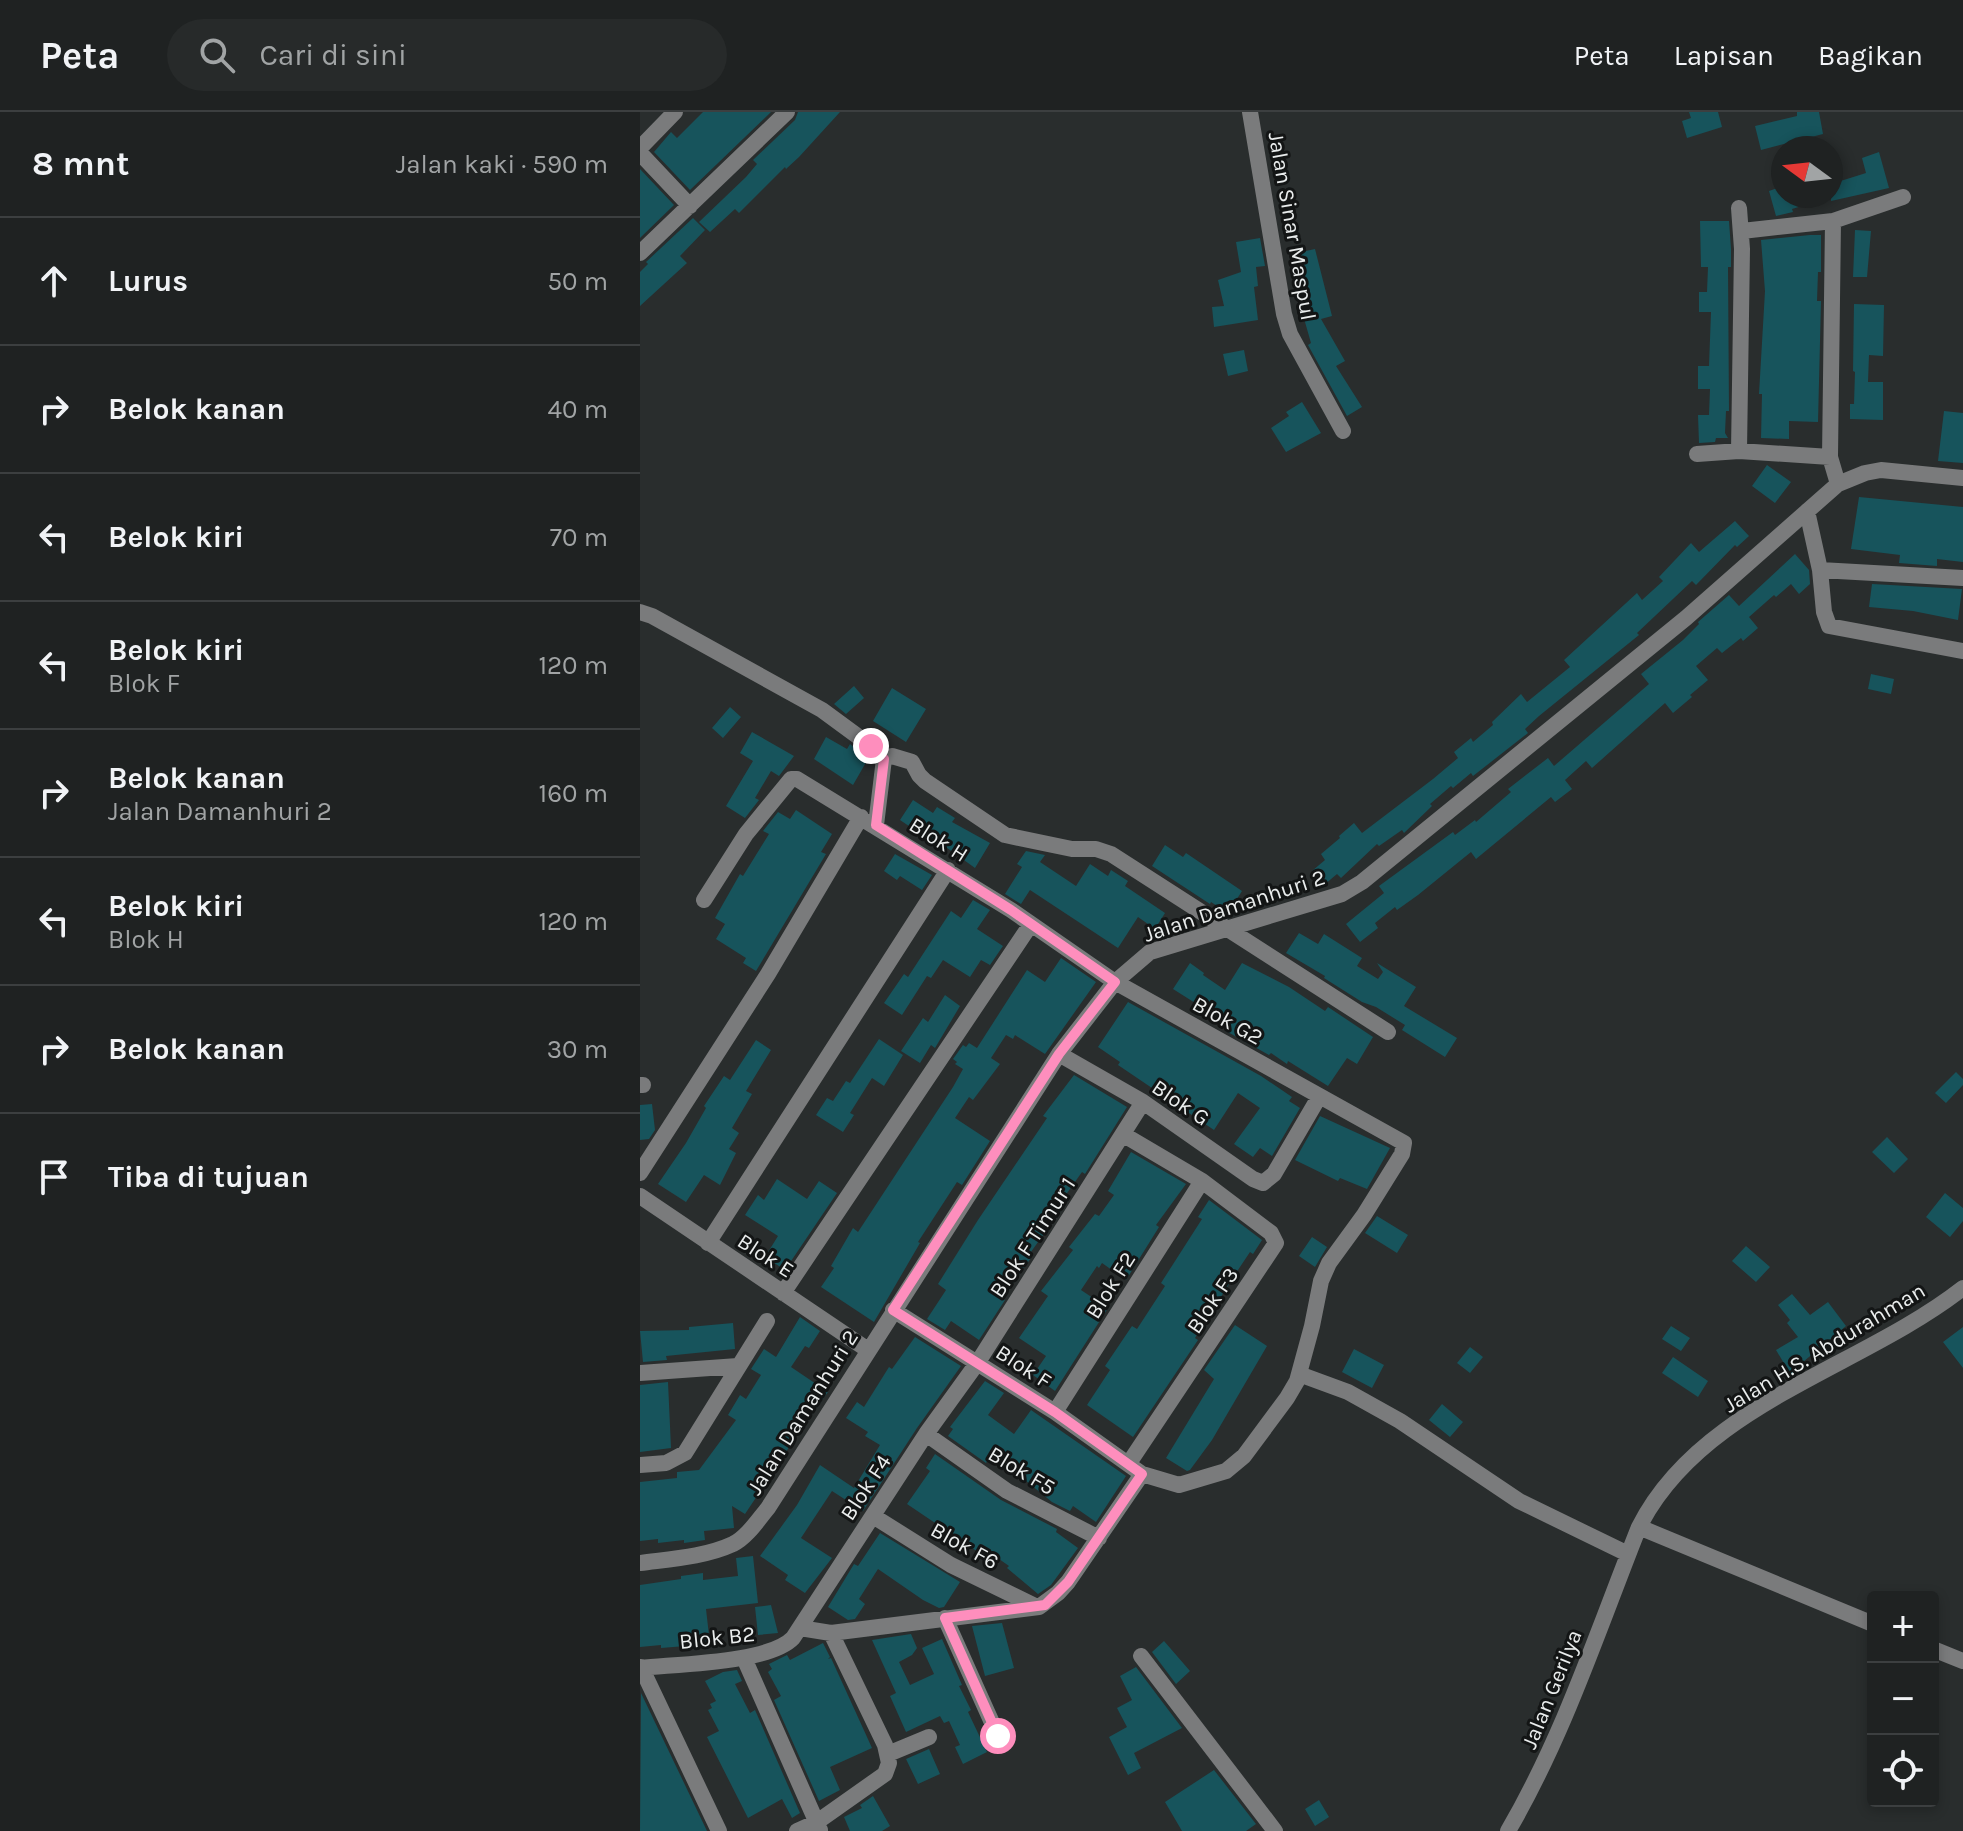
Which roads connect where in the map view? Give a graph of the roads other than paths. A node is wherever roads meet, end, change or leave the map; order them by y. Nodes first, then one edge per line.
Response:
1 (675, 112) edge
2 (787, 112) edge
3 (1250, 112) edge
4 (640, 150) edge
5 (1903, 197) dead end
6 (690, 206) junction
7 (1739, 208) dead end
8 (1833, 221) junction
9 (1742, 231) junction
10 (640, 253) edge
11 (1343, 431) dead end
12 (1739, 451) junction
13 (1697, 454) dead end
14 (1830, 457) junction
15 (1963, 478) edge
16 (1838, 484) junction
17 (1813, 506) junction
18 (1820, 570) junction
19 (1963, 578) edge
20 (640, 612) edge
21 (1962, 651) edge
22 (884, 759) junction
23 (868, 821) junction
24 (948, 870) junction
25 (704, 900) dead end
26 (1031, 924) junction
27 (1227, 929) junction
28 (1115, 982) junction
29 (1388, 1032) dead end
30 (1059, 1054) junction
31 (1319, 1097) junction
32 (1143, 1102) junction
33 (1124, 1135) junction
34 (640, 1173) edge
35 (1202, 1181) junction
36 (640, 1196) edge
37 (708, 1243) junction
38 (1963, 1288) edge
39 (783, 1293) junction
40 (893, 1310) junction
41 (767, 1321) dead end
42 (868, 1350) junction
43 (978, 1362) junction
44 (738, 1366) junction
45 (640, 1373) edge
46 (1299, 1374) junction
47 (1055, 1412) junction
48 (926, 1434) junction
49 (1129, 1463) junction
50 (640, 1465) edge
51 (1142, 1474) junction
52 (873, 1516) junction
53 (1639, 1527) junction
54 (1099, 1538) junction
55 (1627, 1557) junction
56 (640, 1563) edge
57 (1039, 1607) junction
58 (945, 1618) junction
59 (1867, 1622) edge
60 (797, 1633) junction
61 (831, 1633) junction
62 (1939, 1651) edge
63 (1141, 1656) dead end
64 (744, 1658) junction
65 (1963, 1661) edge
66 (641, 1668) edge
67 (998, 1736) dead end
68 (929, 1737) dead end
69 (888, 1754) junction
70 (819, 1826) edge
71 (719, 1831) edge
72 (797, 1831) edge
73 (1275, 1831) edge
74 (1508, 1831) edge

1 - 4 street
2 - 6 street
3 - 11 street, Jalan Sinar Maspul
4 - 6 street
5 - 8 street
6 - 10 street
7 - 9 street
8 - 9 street
8 - 14 street
9 - 12 street
12 - 13 street
12 - 14 street
14 - 16 street
15 - 16 street
16 - 17 street, Jalan Damanhuri 2
17 - 18 street
17 - 27 street, Jalan Damanhuri 2
18 - 19 street
18 - 21 street
20 - 22 street
22 - 23 street
22 - 27 street
23 - 24 street, Blok H
23 - 25 street, Blok H
23 - 34 street
24 - 26 street, Blok H
24 - 37 street
26 - 28 street, Blok H
26 - 39 street
27 - 28 street, Jalan Damanhuri 2
27 - 29 street
28 - 30 street, Jalan Damanhuri 2
28 - 31 street, Blok G2
30 - 32 street, Blok G
30 - 40 street, Jalan Damanhuri 2
31 - 32 street, Blok G
31 - 46 street, Blok G2
32 - 33 street, Blok F Timur 1
33 - 35 street
33 - 43 street, Blok F Timur 1
35 - 47 street, Blok F2
35 - 49 street, Blok F3
36 - 37 street, Blok E
37 - 39 street, Blok E
38 - 53 street, Jalan H.S. Abdurahman
39 - 42 street, Blok E
40 - 42 street, Jalan Damanhuri 2
40 - 43 street, Blok F
41 - 44 street
42 - 56 street, Jalan Damanhuri 2
43 - 47 street, Blok F
43 - 48 street, Blok F4
44 - 45 street
44 - 50 street
46 - 51 street
46 - 55 street
47 - 49 street, Blok F
48 - 52 street, Blok F4
48 - 54 street, Blok F5
49 - 51 street, Blok F
51 - 54 street
52 - 57 street, Blok F6
52 - 60 street, Blok F4
53 - 55 street, Jalan H.S. Abdurahman
53 - 59 street
54 - 57 street
55 - 74 street, Jalan Gerilya
57 - 58 street
58 - 61 street
58 - 67 street
60 - 61 street
60 - 64 street, Blok B2
61 - 69 street
62 - 65 street
63 - 73 street
64 - 66 street, Blok B2
64 - 70 street
66 - 71 street
68 - 69 street
69 - 70 street
70 - 72 street

